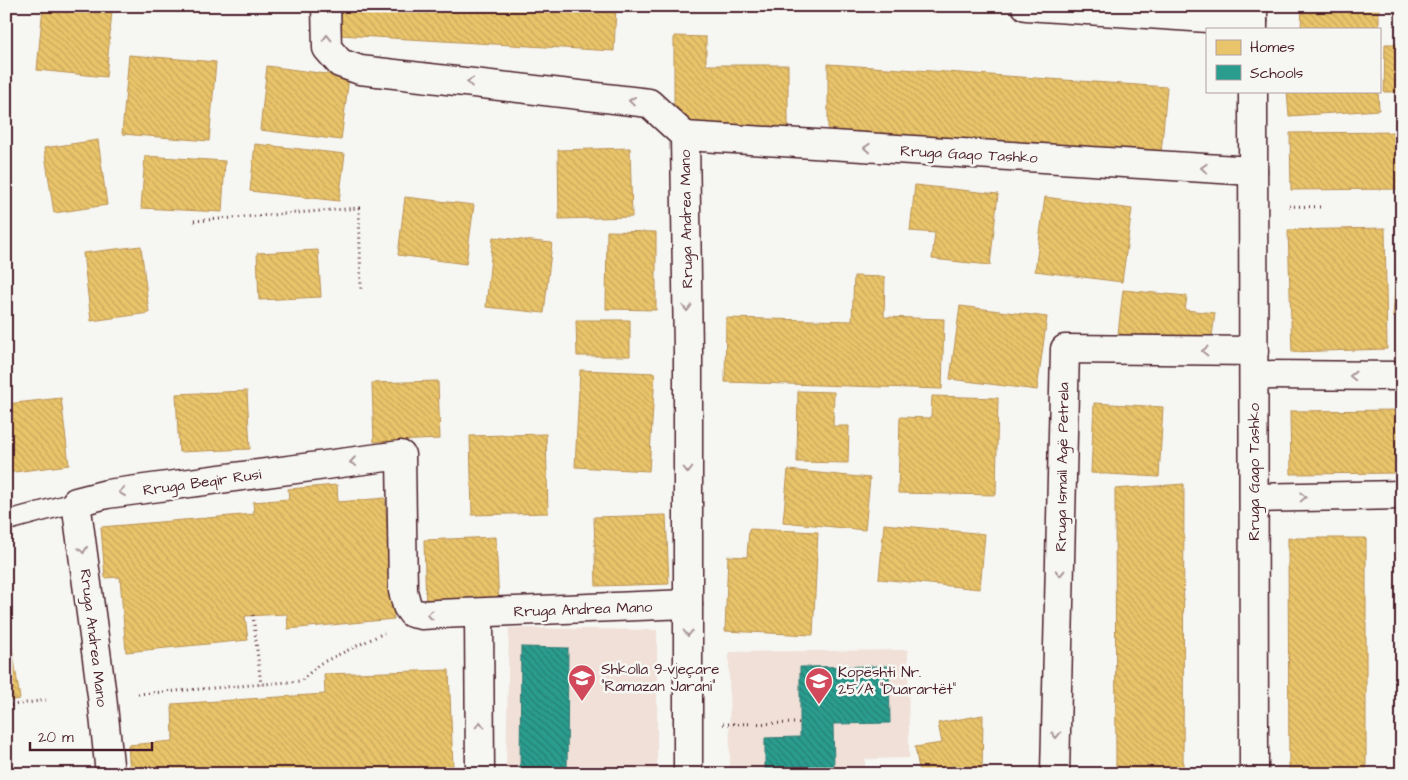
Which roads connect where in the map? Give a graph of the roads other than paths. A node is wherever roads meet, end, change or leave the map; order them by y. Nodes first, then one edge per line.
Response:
1 (326, 6) edge
2 (1026, 6) edge
3 (1253, 19) edge
4 (1253, 92) edge
5 (685, 136) junction
6 (1253, 171) junction
7 (1254, 363) junction
8 (1402, 376) edge
9 (1402, 495) edge
10 (1254, 498) junction
11 (76, 502) junction
12 (6, 521) edge
13 (688, 604) junction
14 (479, 613) junction
15 (422, 615) joint
16 (110, 774) edge
17 (480, 774) edge
18 (688, 774) edge
19 (1055, 774) edge
20 (1254, 774) edge

5 -> 1 street, Rruga Andrea Mano
2 - 3 street
4 - 6 street, Rruga Gaqo Tashko
6 -> 5 street, Rruga Gaqo Tashko
5 -> 13 street, Rruga Andrea Mano
6 - 7 street, Rruga Gaqo Tashko
8 -> 7 street
7 - 10 street, Rruga Gaqo Tashko
7 -> 19 street, Rruga Ismail Agë Petrela
10 -> 9 street
10 - 20 street, Rruga Gaqo Tashko
11 - 12 lane, Rruga Beqir Rusi
15 -> 11 street, Rruga Beqir Rusi
11 -> 16 street, Rruga Andrea Mano
13 - 14 street, Rruga Andrea Mano
13 -> 18 street, Rruga Andrea Mano
14 -> 15 street, Rruga Andrea Mano
17 -> 14 street

